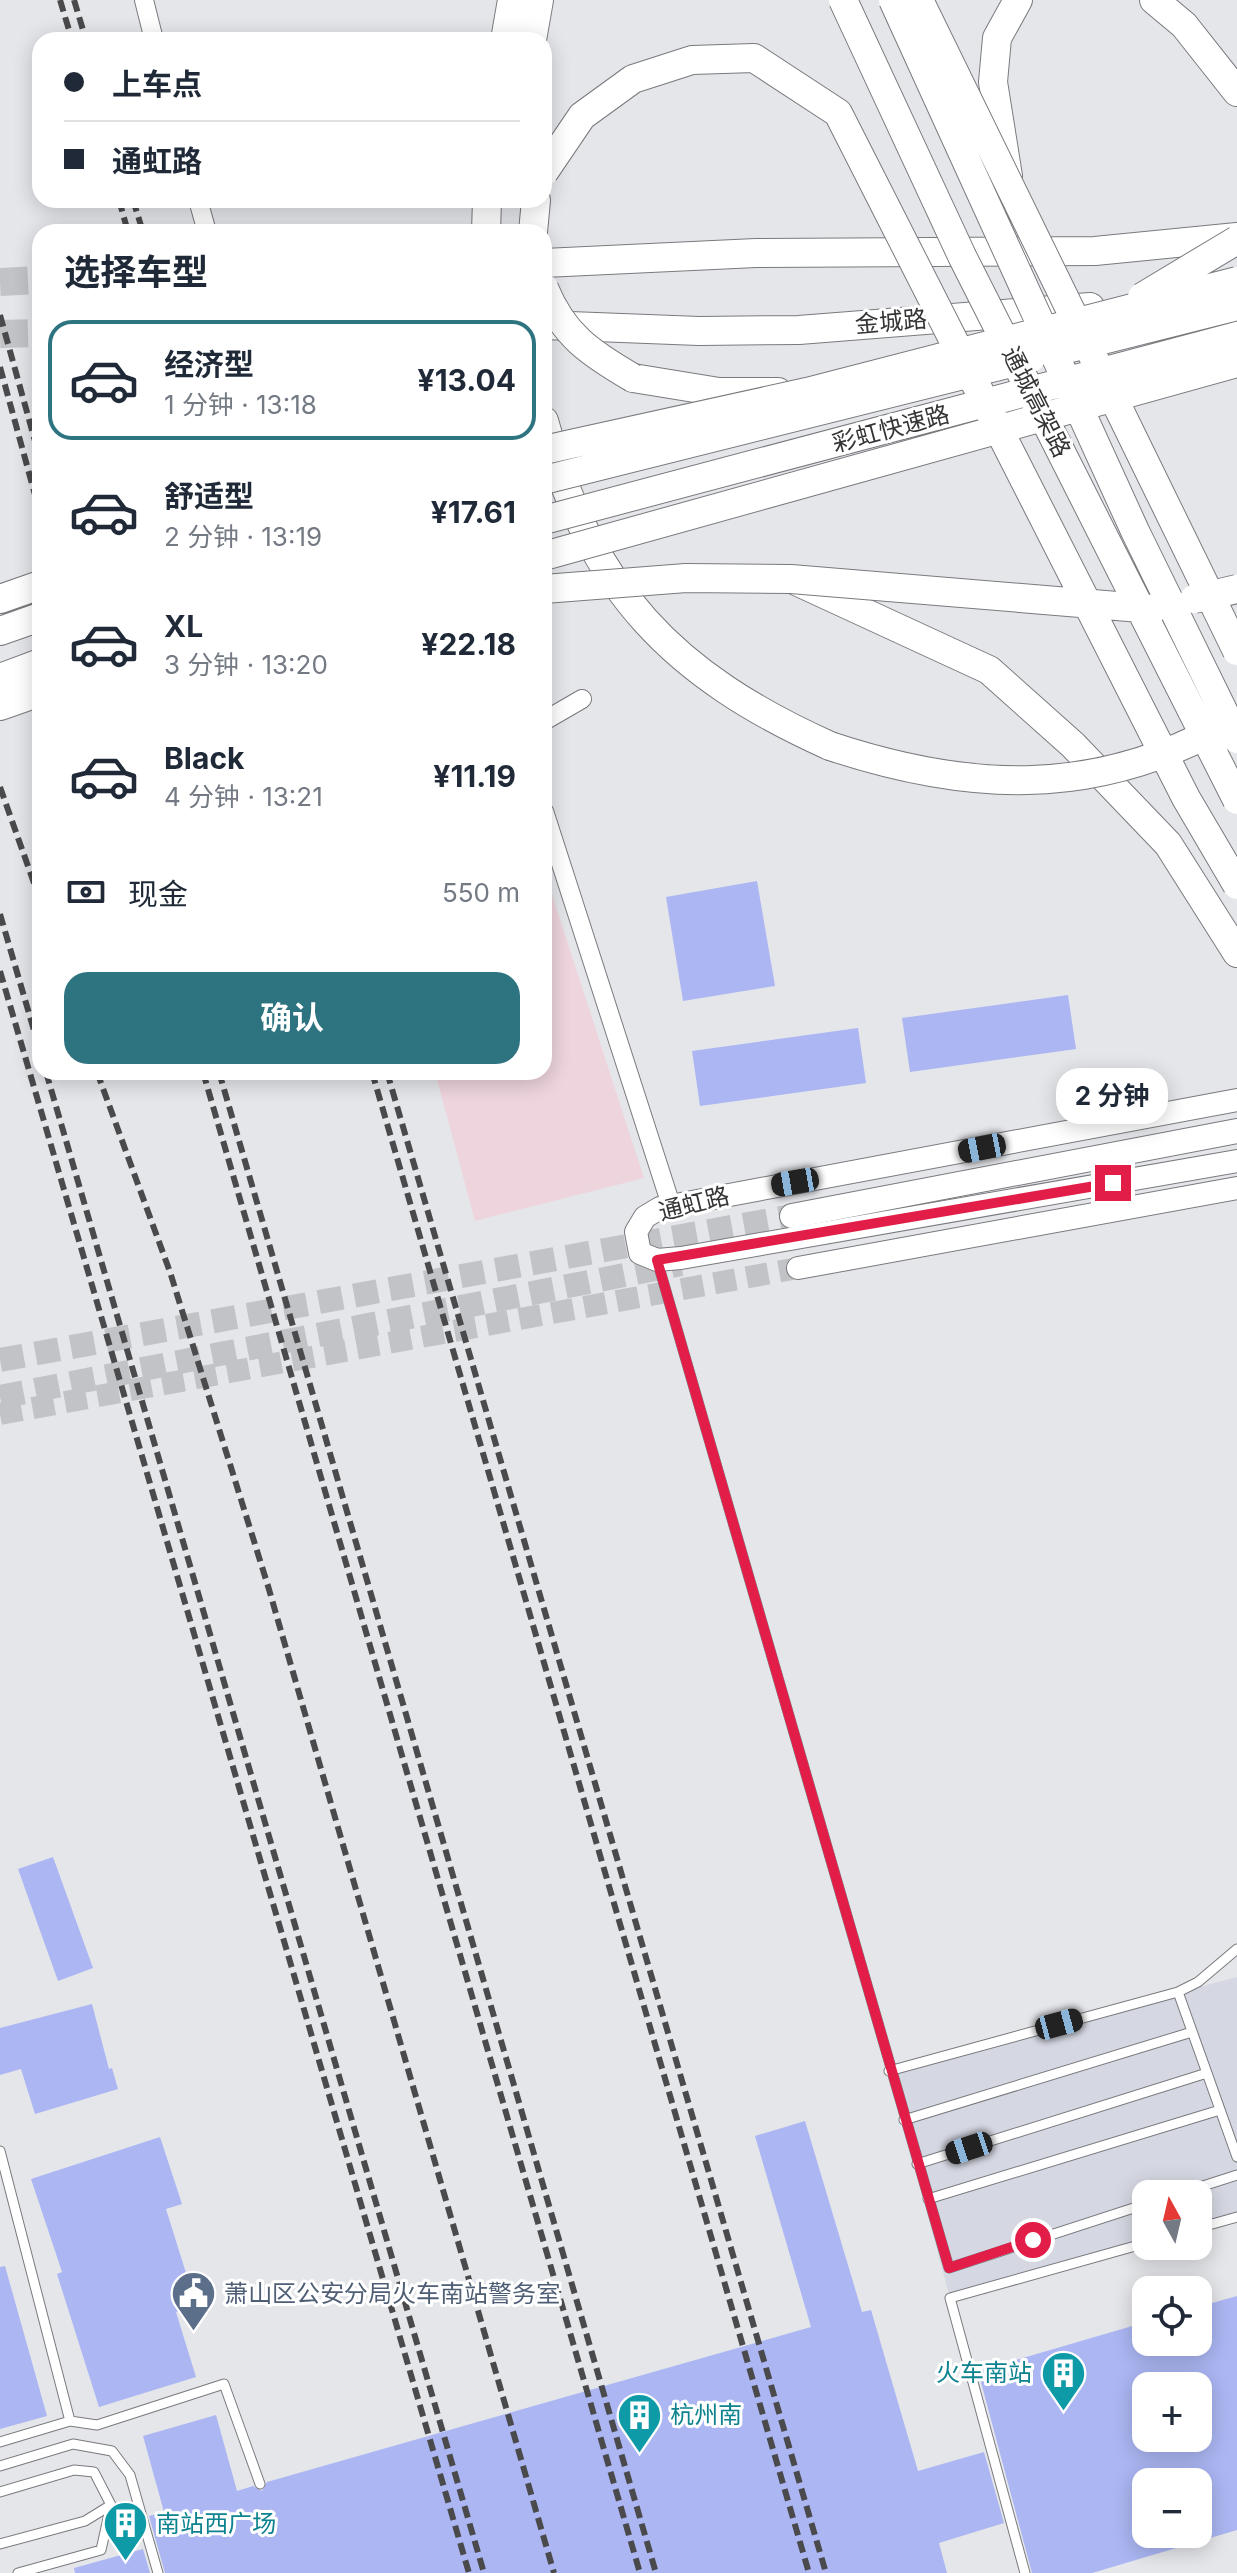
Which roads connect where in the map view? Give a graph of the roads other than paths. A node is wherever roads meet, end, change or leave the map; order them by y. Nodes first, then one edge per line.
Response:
1 (144, 0) edge
2 (512, 0) edge
3 (539, 0) edge
4 (843, 0) edge
5 (893, 0) edge
6 (919, 0) edge
7 (1018, 0) edge
8 (1154, 0) edge
9 (152, 32) edge
10 (506, 32) edge
11 (533, 32) edge
12 (1237, 92) edge
13 (552, 160) edge
14 (1011, 193) junction
15 (1237, 238) edge
16 (552, 263) edge
17 (1237, 281) edge
18 (1237, 299) edge
19 (1237, 306) edge
20 (552, 307) edge
21 (1110, 317) junction
22 (552, 325) edge
23 (1237, 336) edge
24 (1237, 363) edge
25 (807, 392) junction
26 (552, 445) edge
27 (552, 448) edge
28 (552, 478) edge
29 (552, 518) edge
30 (552, 554) edge
31 (791, 579) junction
32 (32, 588) edge
33 (552, 588) edge
34 (1237, 589) edge
35 (0, 599) edge
36 (32, 620) edge
37 (0, 631) edge
38 (1237, 651) edge
39 (32, 666) edge
40 (0, 678) edge
41 (32, 695) edge
42 (582, 699) dead end
43 (0, 706) edge
44 (552, 716) edge
45 (1237, 719) edge
46 (1237, 739) edge
47 (1237, 800) edge
48 (552, 836) edge
49 (1237, 885) edge
50 (1234, 944) edge
51 (1235, 1102) edge
52 (1237, 1131) edge
53 (1237, 1161) edge
54 (1237, 1188) edge
55 (671, 1205) junction
56 (792, 1216) tunnel mouth
57 (657, 1260) junction
58 (798, 1268) tunnel mouth
59 (1237, 1949) edge
60 (1178, 1992) junction
61 (1192, 2032) junction
62 (889, 2071) junction
63 (1207, 2073) junction
64 (1220, 2110) junction
65 (904, 2120) junction
66 (0, 2151) edge
67 (1237, 2157) edge
68 (917, 2164) junction
69 (1237, 2175) edge
70 (1212, 2183) edge
71 (928, 2199) junction
72 (1132, 2209) edge
73 (1237, 2217) edge
74 (1212, 2224) edge
75 (1132, 2247) edge
76 (70, 2421) junction
77 (0, 2442) edge
78 (0, 2466) edge
79 (260, 2484) dead end
80 (0, 2492) edge
81 (111, 2505) junction
82 (0, 2544) edge
83 (18, 2573) edge
84 (158, 2573) edge
85 (1025, 2573) edge

1 - 9 street
2 - 10 main road
3 - 11 main road
4 - 47 main road, 通城高架路, bridge
5 - 46 main road, 通城高架路, bridge
6 - 14 main road, bridge
7 - 14 main road, bridge
8 - 12 main road
13 - 49 main road, bridge
14 - 38 main road, bridge
15 - 16 main road
15 - 21 main road, bridge
17 - 21 main road, bridge
18 - 22 main road, 金城路
19 - 28 main road, 彩虹快速路, bridge
20 - 25 main road, bridge
21 - 25 main road, bridge
23 - 29 main road, 彩虹快速路, bridge
24 - 30 main road, bridge
25 - 27 main road, bridge
26 - 45 main road, bridge
31 - 33 main road, bridge
31 - 34 main road, bridge
31 - 50 main road, bridge
32 - 35 main road
36 - 37 main road
39 - 40 main road
41 - 43 main road
42 - 44 street
48 - 55 street
51 - 55 street, 通虹路
52 - 56 main road
53 - 57 street, 通虹路
54 - 58 street
55 - 57 street, 通虹路
57 - 62 lane
59 - 60 lane
60 - 61 lane
60 - 62 lane
61 - 63 lane
61 - 65 lane
62 - 65 lane
63 - 64 lane
63 - 68 lane
64 - 67 lane
64 - 71 lane
65 - 68 lane
66 - 76 lane
68 - 71 lane
69 - 70 lane
71 - 72 lane
73 - 74 lane
75 - 85 lane
76 - 77 lane
76 - 79 lane
78 - 84 lane
80 - 81 lane
81 - 82 lane
81 - 83 lane

